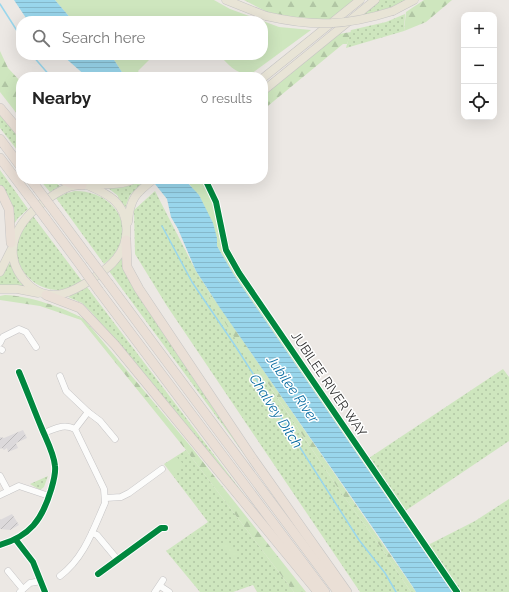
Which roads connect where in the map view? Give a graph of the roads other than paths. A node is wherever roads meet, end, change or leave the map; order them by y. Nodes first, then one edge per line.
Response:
1 (226, 0) edge
2 (360, 0) edge
3 (375, 0) edge
4 (414, 0) edge
5 (266, 16) edge
6 (268, 16) edge
7 (268, 74) edge
8 (268, 87) edge
9 (0, 108) edge
10 (16, 127) edge
11 (0, 139) edge
12 (0, 158) edge
13 (16, 160) edge
14 (16, 179) edge
15 (20, 184) edge
16 (34, 184) edge
17 (78, 184) edge
18 (120, 184) edge
19 (148, 184) edge
20 (85, 185) junction
21 (0, 190) edge
22 (126, 235) junction
23 (11, 247) junction
24 (0, 272) edge
25 (0, 288) edge
26 (45, 295) junction
27 (0, 343) edge
28 (32, 345) dead end
29 (19, 372) dead end
30 (64, 379) dead end
31 (88, 412) junction
32 (74, 428) junction
33 (44, 433) junction
34 (115, 439) dead end
35 (162, 469) dead end
36 (0, 476) edge
37 (8, 491) junction
38 (0, 495) edge
39 (49, 496) junction
40 (106, 498) junction
41 (164, 528) dead end
42 (92, 533) junction
43 (16, 540) junction
44 (0, 545) edge
45 (117, 560) junction
46 (8, 571) dead end
47 (98, 574) dead end
48 (65, 575) dead end
49 (42, 581) junction
50 (21, 590) edge
51 (44, 592) edge
52 (154, 592) edge
53 (169, 592) edge
54 (318, 592) edge
55 (325, 592) edge
56 (338, 592) edge
57 (346, 592) edge

1 - 5 main road, bridge
2 - 7 main road
3 - 8 main road
4 - 6 main road, bridge
9 - 10 highway
11 - 13 highway
12 - 14 highway, bridge
15 - 55 highway, bridge
16 - 56 highway, bridge
17 - 20 highway
18 - 20 main road
19 - 22 main road
20 - 22 main road
20 - 23 main road
21 - 23 highway
22 - 26 main road
22 - 57 highway
23 - 24 main road
23 - 26 main road
25 - 26 main road
26 - 54 highway
27 - 28 street
29 - 33 street
30 - 31 street
31 - 32 street
31 - 34 street
32 - 33 street
32 - 40 street
33 - 39 street
35 - 40 street
36 - 37 street
37 - 38 street
37 - 39 street
39 - 43 street
40 - 42 street
41 - 45 street
42 - 45 street
42 - 48 street
43 - 44 street
43 - 49 street
45 - 47 street
46 - 50 street
49 - 50 street
49 - 51 street
52 - 53 street

